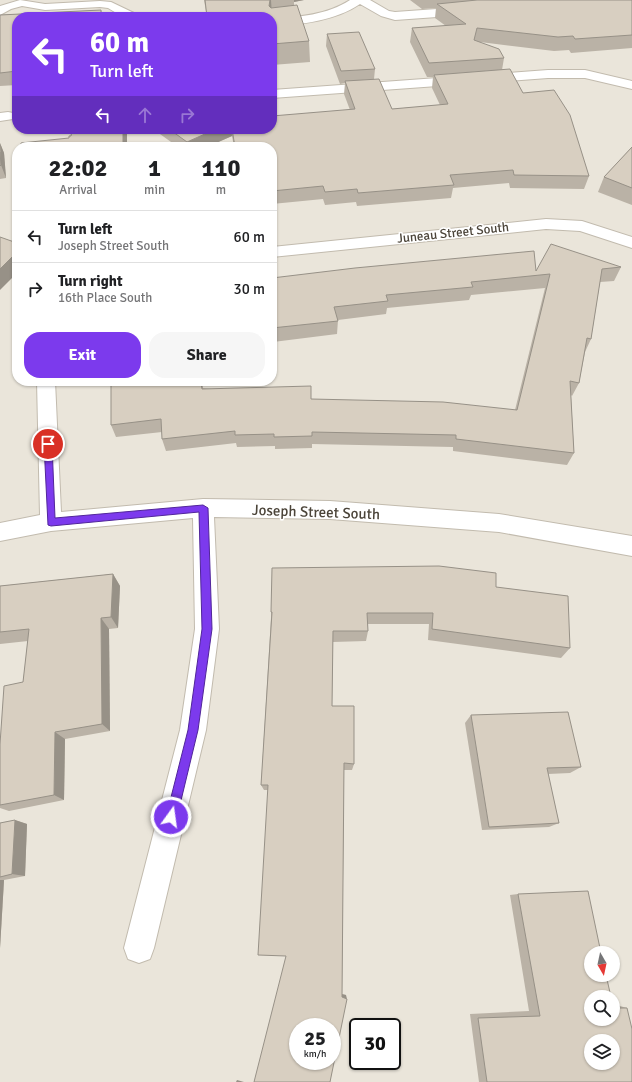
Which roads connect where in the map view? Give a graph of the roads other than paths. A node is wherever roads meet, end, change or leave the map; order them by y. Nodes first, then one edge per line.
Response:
1 (358, 0) edge
2 (362, 0) edge
3 (472, 10) edge
4 (0, 11) edge
5 (123, 12) edge
6 (277, 23) edge
7 (632, 85) edge
8 (277, 94) edge
9 (632, 243) edge
10 (277, 251) edge
11 (46, 386) edge
12 (203, 508) junction
13 (51, 522) junction
14 (0, 532) edge
15 (632, 545) edge
16 (139, 948) dead end

1 - 6 street
2 - 3 street
4 - 5 street
7 - 8 street
9 - 10 street, Juneau Street South
11 - 13 street
12 - 13 street, Joseph Street South
12 - 15 street, Joseph Street South
12 - 16 street
13 - 14 street, Joseph Street South

